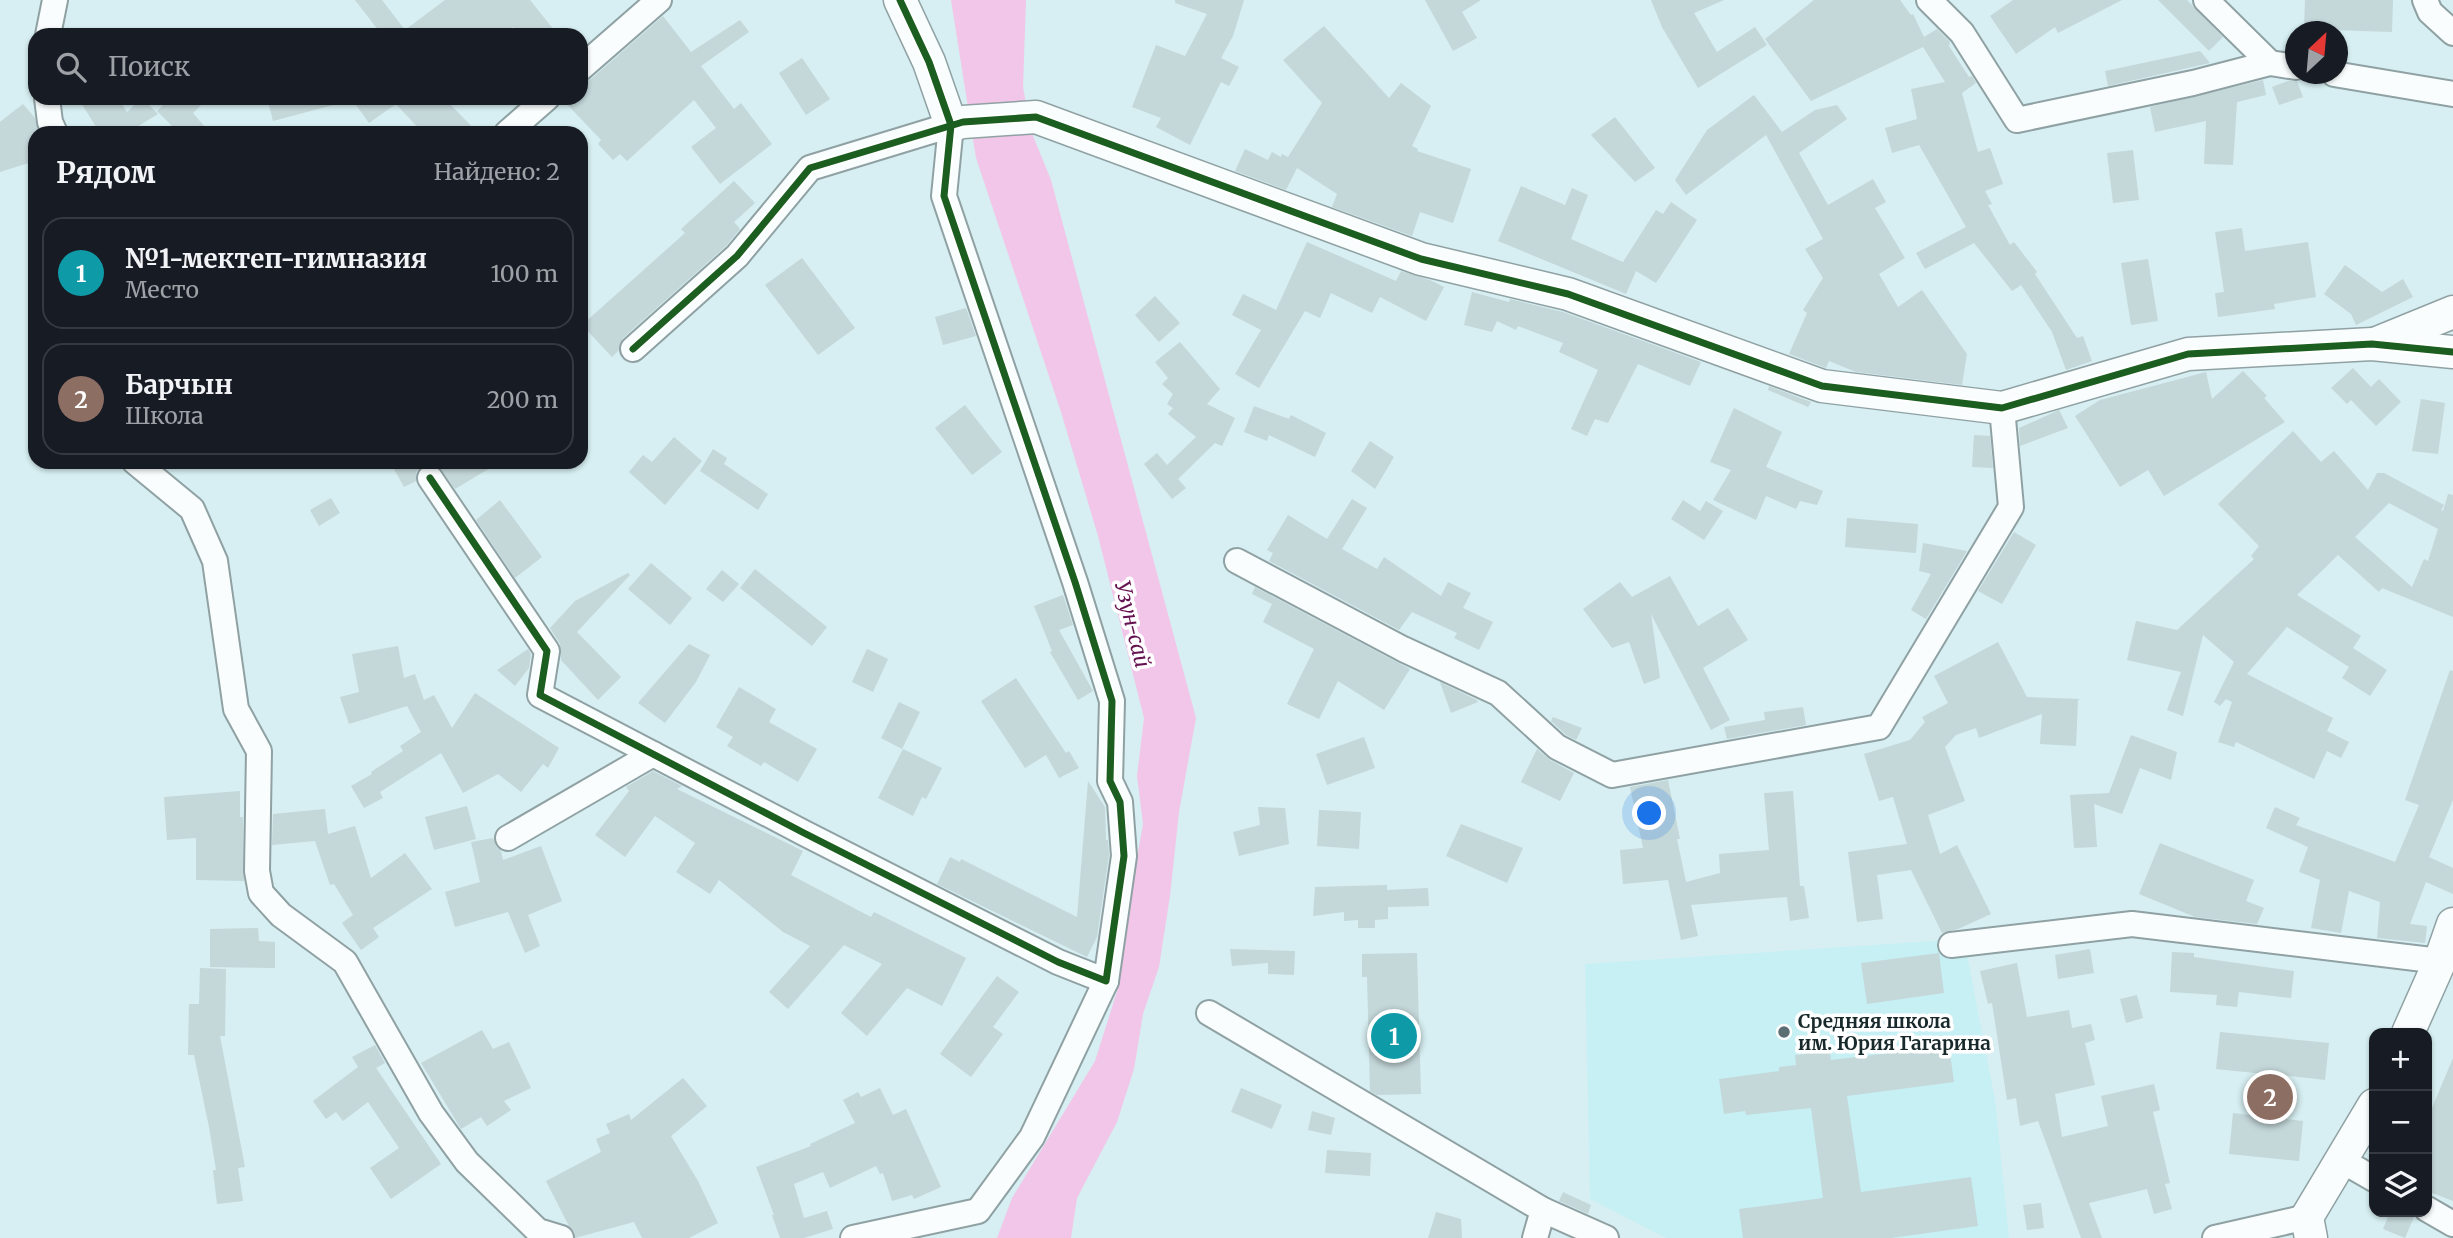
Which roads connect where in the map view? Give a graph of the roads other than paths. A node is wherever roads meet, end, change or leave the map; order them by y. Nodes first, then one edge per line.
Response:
1 (55, 0) edge
2 (659, 0) edge
3 (900, 0) edge
4 (1929, 0) edge
5 (2206, 0) edge
6 (2425, 0) edge
7 (49, 28) edge
8 (2453, 33) edge
9 (588, 62) edge
10 (2270, 63) junction
11 (2285, 65) edge
12 (2348, 76) edge
13 (2453, 94) edge
14 (48, 105) edge
15 (539, 105) edge
16 (957, 123) junction
17 (52, 126) edge
18 (515, 126) edge
19 (2453, 312) edge
20 (2372, 344) junction
21 (633, 349) dead end
22 (2453, 352) edge
23 (2002, 408) junction
24 (143, 469) edge
25 (430, 478) dead end
26 (1237, 561) dead end
27 (653, 754) junction
28 (508, 838) dead end
29 (2453, 924) edge
30 (1951, 945) dead end
31 (2440, 961) junction
32 (1106, 981) junction
33 (1209, 1013) dead end
34 (2411, 1028) edge
35 (2369, 1113) edge
36 (2341, 1160) junction
37 (2369, 1176) edge
38 (1543, 1210) junction
39 (2432, 1212) edge
40 (2453, 1224) edge
41 (2309, 1227) edge
42 (561, 1238) edge
43 (853, 1238) edge
44 (1535, 1238) edge
45 (1606, 1238) edge
46 (2216, 1238) edge

1 - 7 street
2 - 9 street
3 - 16 street
4 - 10 street
5 - 10 street
6 - 8 street
10 - 11 street
12 - 13 street
14 - 17 street
15 - 18 street
16 - 21 street
16 - 23 street
16 - 32 street
19 - 20 street
20 - 22 street
20 - 23 street
23 - 26 street
24 - 42 street
25 - 27 street
27 - 28 street
27 - 32 street
29 - 31 street
30 - 31 street
31 - 34 street
32 - 43 street
33 - 38 street
35 - 36 street
36 - 37 street
36 - 41 street
38 - 44 street
38 - 45 street
39 - 40 street
41 - 46 street

